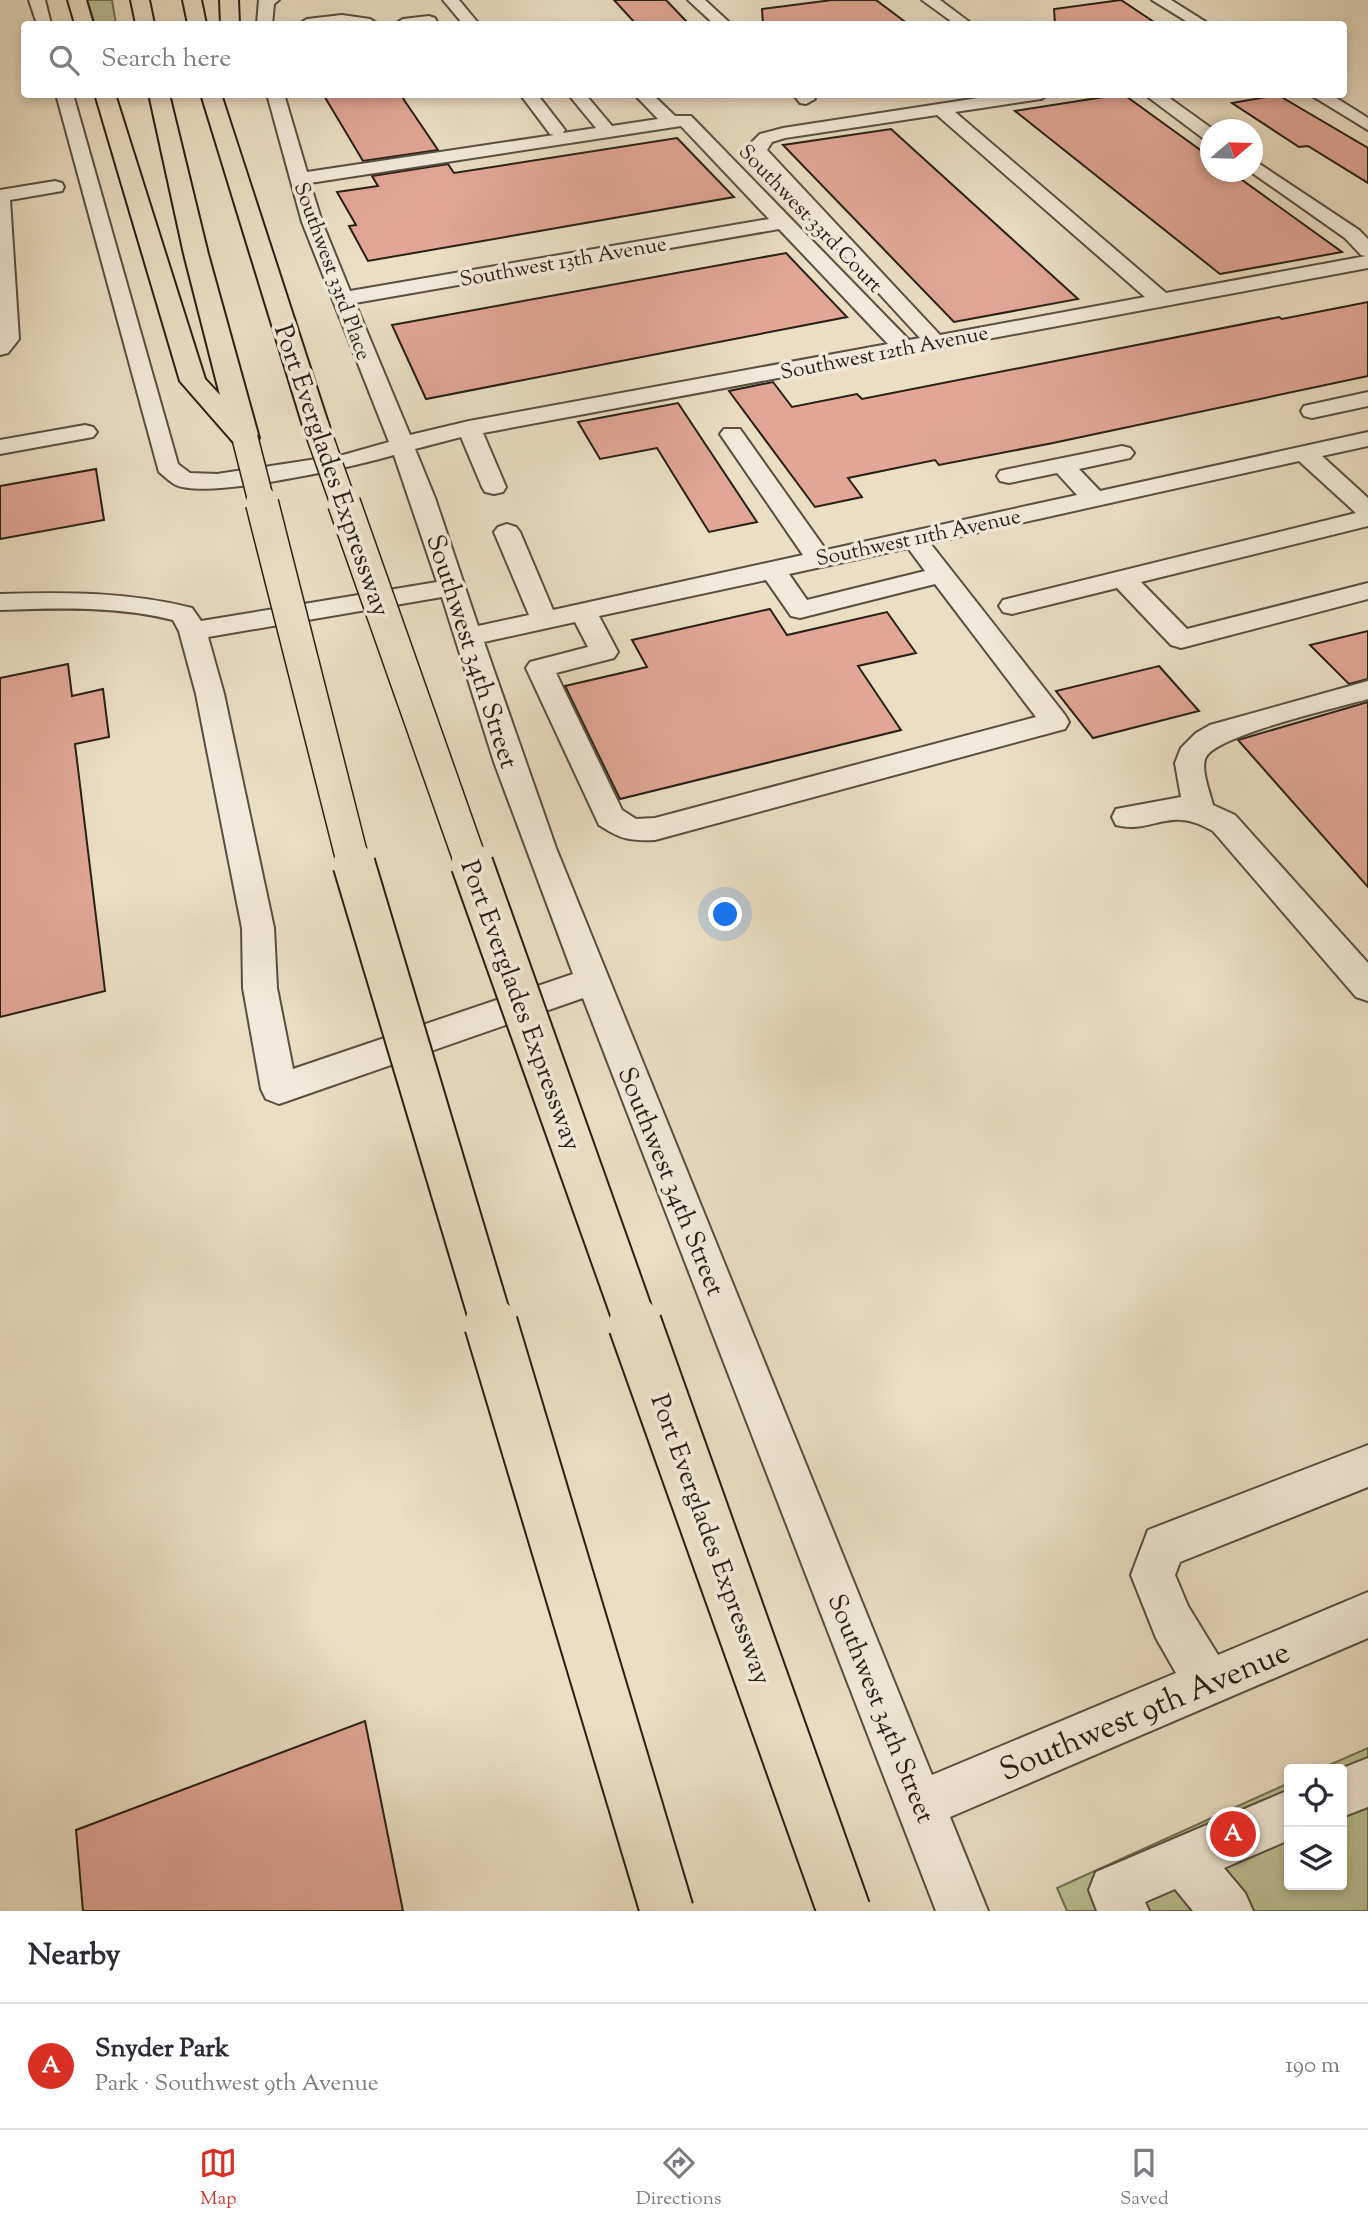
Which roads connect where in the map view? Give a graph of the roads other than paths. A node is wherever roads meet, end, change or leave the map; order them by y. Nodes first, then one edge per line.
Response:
1 (37, 0) edge
2 (76, 0) edge
3 (140, 0) edge
4 (192, 0) edge
5 (229, 0) edge
6 (451, 0) edge
7 (696, 0) edge
8 (930, 0) edge
9 (1160, 0) edge
10 (268, 1) edge
11 (332, 3) dead end
12 (341, 20) junction
13 (43, 21) edge
14 (83, 21) edge
15 (144, 21) edge
16 (196, 21) edge
17 (230, 21) edge
18 (265, 21) edge
19 (332, 21) edge
20 (348, 21) edge
21 (468, 21) edge
22 (720, 21) edge
23 (960, 21) edge
24 (1196, 21) edge
25 (65, 98) edge
26 (105, 98) edge
27 (160, 98) edge
28 (212, 98) edge
29 (231, 98) edge
30 (276, 98) edge
31 (531, 98) edge
32 (579, 98) edge
33 (647, 98) edge
34 (1016, 98) edge
35 (1158, 98) edge
36 (1324, 98) edge
37 (942, 110) junction
38 (678, 121) junction
39 (1368, 125) edge
40 (1200, 128) edge
41 (556, 130) dead end
42 (608, 132) junction
43 (223, 137) junction
44 (1263, 172) edge
45 (298, 179) junction
46 (55, 187) dead end
47 (784, 222) junction
48 (1368, 251) edge
49 (1368, 262) edge
50 (342, 299) junction
51 (1161, 300) junction
52 (934, 342) junction
53 (0, 348) edge
54 (904, 348) junction
55 (1368, 400) edge
56 (1312, 411) dead end
57 (469, 428) junction
58 (85, 432) dead end
59 (732, 434) dead end
60 (245, 438) junction
61 (1368, 439) edge
62 (400, 445) junction
63 (0, 447) edge
64 (1122, 453) dead end
65 (1304, 453) junction
66 (1062, 465) junction
67 (1009, 476) dead end
68 (494, 487) dead end
69 (1094, 499) junction
70 (1368, 511) edge
71 (1368, 518) edge
72 (507, 532) dead end
73 (913, 538) junction
74 (818, 558) junction
75 (771, 568) junction
76 (942, 575) junction
77 (1122, 578) junction
78 (452, 587) junction
79 (1368, 591) edge
80 (0, 602) edge
81 (1012, 606) dead end
82 (583, 611) junction
83 (544, 620) junction
84 (188, 623) junction
85 (468, 637) junction
86 (1368, 690) edge
87 (1199, 808) junction
88 (1127, 817) dead end
89 (593, 981) junction
90 (1368, 988) edge
91 (1368, 1466) edge
92 (1368, 1615) edge
93 (1208, 1683) junction
94 (1368, 1782) edge
95 (1347, 1791) edge
96 (920, 1805) junction
97 (1284, 1817) edge
98 (1183, 1860) junction
99 (667, 1911) edge
100 (844, 1911) edge
101 (962, 1911) edge
102 (1123, 1911) edge
103 (1227, 1911) edge

1 - 13 street
2 - 14 highway
3 - 15 highway
4 - 16 highway
5 - 17 highway
6 - 21 street
7 - 22 street
8 - 23 street
9 - 24 street
10 - 18 street
11 - 12 street
12 - 19 street
12 - 20 street
25 - 62 street, Southwest 12th Avenue
26 - 60 highway
27 - 60 highway
28 - 43 highway, Port Everglades Expressway
29 - 43 highway
30 - 45 street, Southwest 33rd Place
31 - 41 street
32 - 42 street
33 - 38 street, Southwest 33rd Court
34 - 37 street
35 - 40 street
36 - 39 street
37 - 51 street
37 - 52 street
38 - 42 street
38 - 47 street, Southwest 33rd Court
42 - 45 street
43 - 100 highway, Port Everglades Expressway, bridge
44 - 48 street
45 - 50 street, Southwest 33rd Place
46 - 53 street
47 - 50 street, Southwest 13th Avenue
47 - 54 street, Southwest 33rd Court
49 - 51 street, Southwest 12th Avenue
50 - 62 street, Southwest 33rd Place
51 - 52 street, Southwest 12th Avenue
52 - 54 street, Southwest 12th Avenue
54 - 57 street, Southwest 12th Avenue
55 - 56 street
57 - 62 street, Southwest 12th Avenue
57 - 68 street
58 - 63 street
59 - 74 street
60 - 99 highway, bridge
61 - 65 street, Southwest 11th Avenue
62 - 78 street, Southwest 34th Street
64 - 66 street
65 - 69 street, Southwest 11th Avenue
65 - 70 street
66 - 67 street
66 - 69 street
69 - 73 street, Southwest 11th Avenue
71 - 77 street
72 - 83 street
73 - 74 street, Southwest 11th Avenue
73 - 76 street
74 - 75 street, Southwest 11th Avenue
75 - 76 street
75 - 82 street, Southwest 11th Avenue
76 - 82 street
77 - 79 street
77 - 81 street
78 - 84 street
78 - 85 street, Southwest 34th Street
80 - 84 street
82 - 83 street, Southwest 11th Avenue
83 - 85 street, Southwest 11th Avenue
84 - 89 street
85 - 89 street, Southwest 34th Street
86 - 87 street
87 - 88 street
87 - 90 street
89 - 96 street, Southwest 34th Street
91 - 93 street
92 - 93 street, Southwest 9th Avenue
93 - 96 street, Southwest 9th Avenue
94 - 95 street
96 - 101 street, Southwest 34th Street
97 - 98 street
98 - 102 street
98 - 103 street

